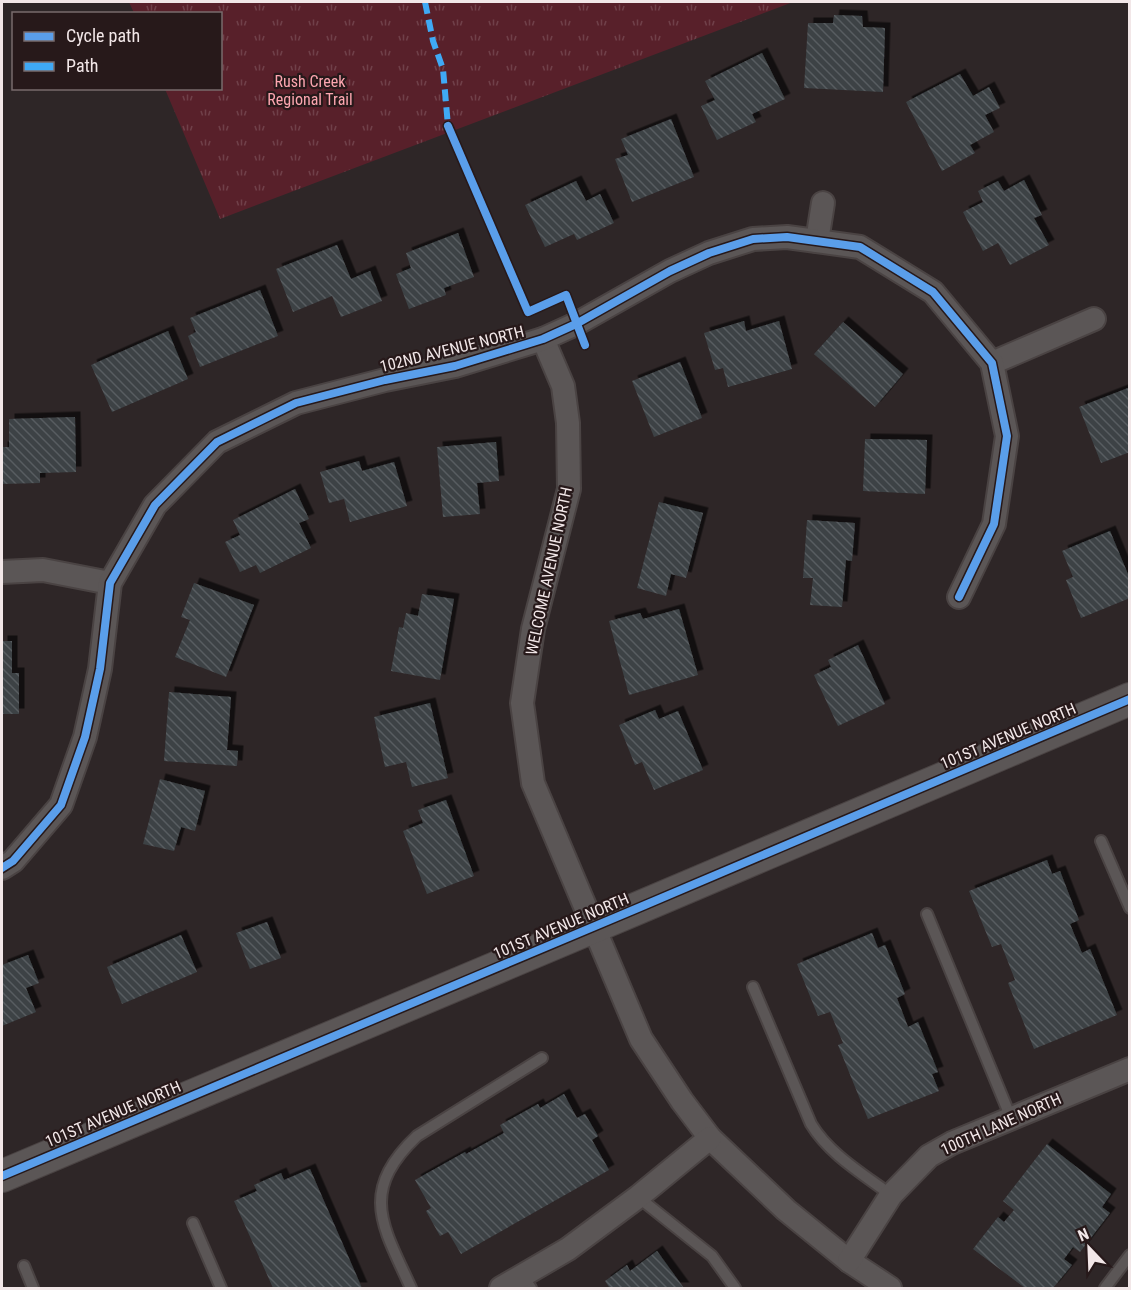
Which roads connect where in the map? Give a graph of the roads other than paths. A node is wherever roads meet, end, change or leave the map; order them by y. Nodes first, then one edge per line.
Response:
1 (823, 203) dead end
2 (817, 241) junction
3 (1094, 319) dead end
4 (543, 339) junction
5 (992, 363) junction
6 (2, 572) edge
7 (110, 583) junction
8 (959, 597) dead end
9 (1130, 699) edge
10 (1101, 841) dead end
11 (2, 868) edge
12 (1130, 908) edge
13 (927, 914) dead end
14 (593, 927) junction
15 (753, 987) dead end
16 (542, 1058) dead end
17 (1130, 1069) edge
18 (1011, 1118) junction
19 (710, 1138) junction
20 (2, 1176) edge
21 (891, 1195) junction
22 (638, 1197) junction
23 (194, 1223) dead end
24 (1130, 1255) edge
25 (849, 1261) junction
26 (24, 1266) dead end
27 (527, 1282) edge
28 (33, 1288) edge
29 (221, 1288) edge
30 (411, 1288) edge
31 (501, 1288) edge
32 (735, 1288) edge
33 (890, 1288) edge
34 (1105, 1288) edge

1 - 2 street
2 - 4 street, 102ND AVENUE NORTH
2 - 5 street, 102ND AVENUE NORTH
3 - 5 street
4 - 7 street, 102ND AVENUE NORTH
4 - 14 street, WELCOME AVENUE NORTH
5 - 8 street, 102ND AVENUE NORTH
6 - 7 street
7 - 11 street, 102ND AVENUE NORTH
9 - 14 street, 101ST AVENUE NORTH
10 - 12 lane
13 - 18 lane
14 - 19 street, WELCOME AVENUE NORTH
14 - 20 street, 101ST AVENUE NORTH
15 - 21 lane
16 - 30 lane
17 - 18 street, 100TH LANE NORTH
18 - 21 street, 100TH LANE NORTH
19 - 22 street
19 - 25 street, WELCOME AVENUE NORTH
21 - 25 street, 100TH LANE NORTH
22 - 27 street
22 - 32 lane
23 - 29 lane
24 - 34 lane
25 - 33 street, WELCOME AVENUE NORTH
26 - 28 lane
27 - 31 street

